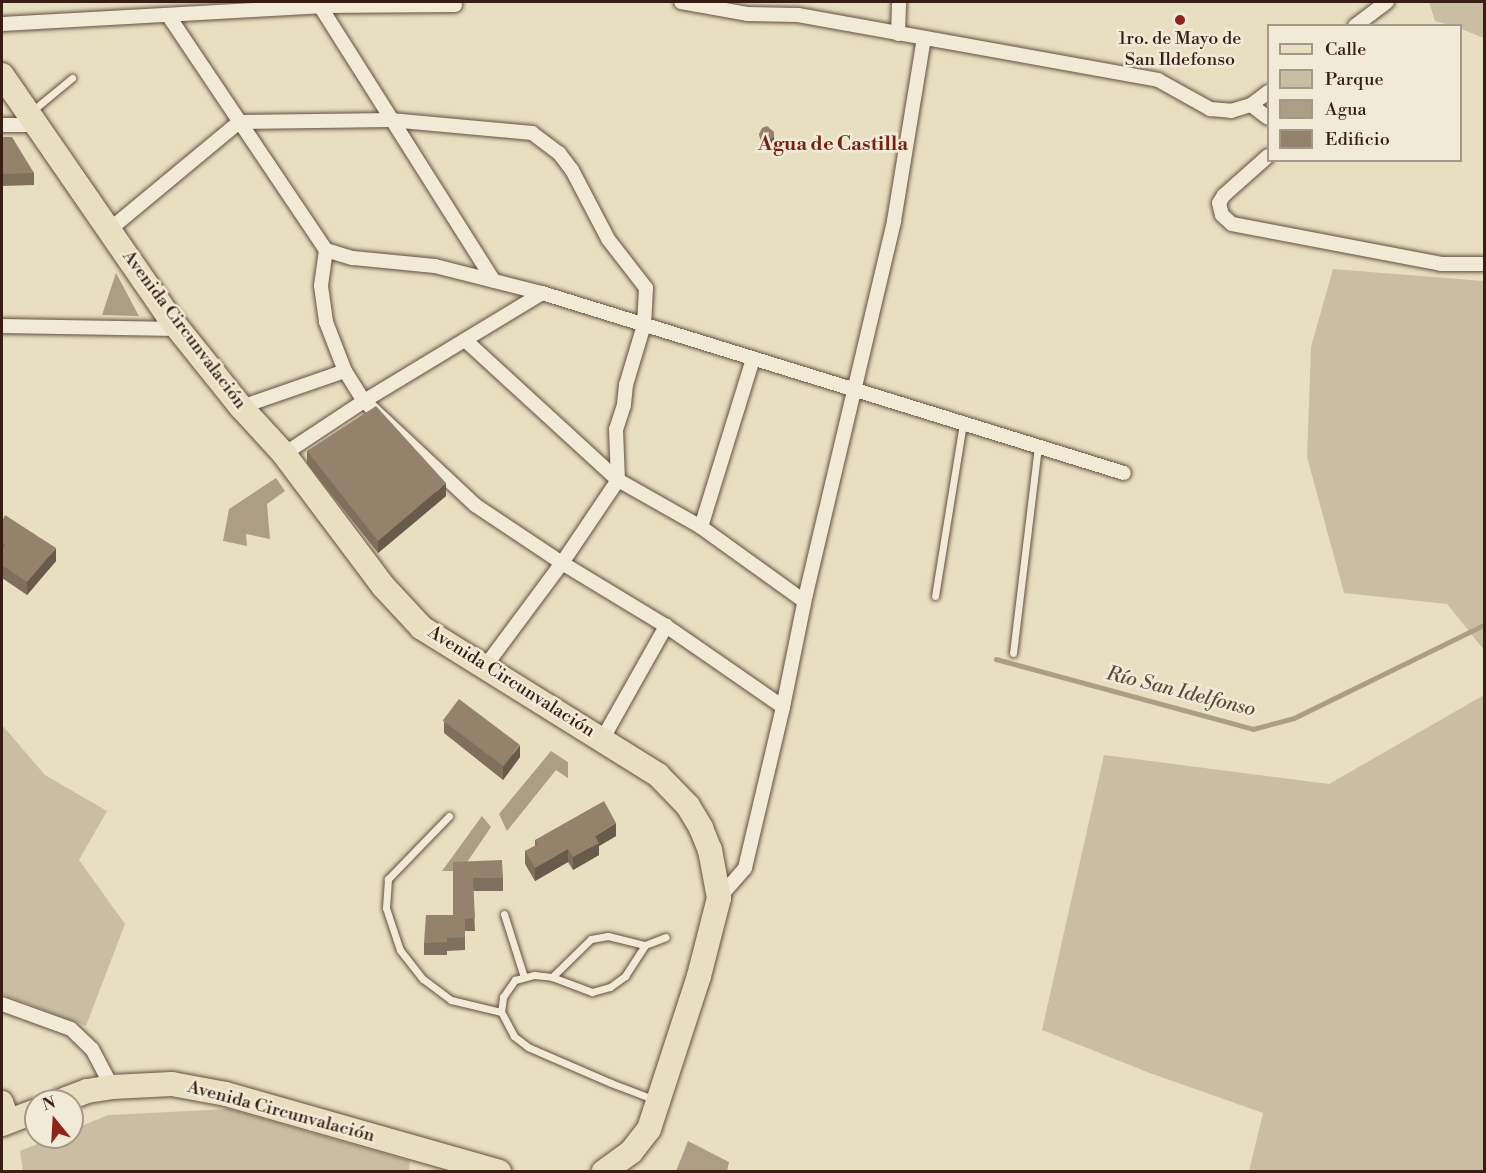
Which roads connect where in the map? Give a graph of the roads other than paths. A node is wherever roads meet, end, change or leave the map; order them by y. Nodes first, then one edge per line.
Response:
1 (681, 2) edge
2 (899, 2) edge
3 (1387, 2) edge
4 (455, 5) dead end
5 (320, 6) junction
6 (798, 8) edge
7 (168, 15) junction
8 (2, 24) edge
9 (1358, 24) edge
10 (898, 34) junction
11 (924, 38) junction
12 (2, 75) edge
13 (72, 78) dead end
14 (1267, 93) edge
15 (1251, 105) junction
16 (1267, 117) edge
17 (32, 120) junction
18 (390, 120) junction
19 (239, 122) junction
20 (2, 125) edge
21 (1267, 158) edge
22 (109, 230) junction
23 (327, 250) junction
24 (1485, 264) edge
25 (494, 281) junction
26 (542, 293) junction
27 (644, 325) junction
28 (2, 326) edge
29 (178, 329) junction
30 (465, 340) junction
31 (753, 359) junction
32 (345, 370) junction
33 (855, 391) junction
34 (364, 401) junction
35 (241, 407) junction
36 (963, 424) junction
37 (1038, 447) junction
38 (284, 454) junction
39 (1124, 473) dead end
40 (618, 480) junction
41 (701, 527) junction
42 (562, 563) junction
43 (935, 596) dead end
44 (804, 602) junction
45 (666, 626) junction
46 (1013, 653) dead end
47 (484, 668) junction
48 (783, 707) junction
49 (603, 738) junction
50 (449, 816) dead end
51 (719, 898) junction
52 (504, 914) dead end
53 (666, 937) dead end
54 (645, 945) junction
55 (524, 977) junction
56 (552, 977) junction
57 (2, 1004) edge
58 (501, 1012) junction
59 (112, 1087) junction
60 (84, 1092) edge
61 (658, 1101) junction
62 (24, 1112) edge
63 (4, 1115) edge
64 (499, 1172) edge
65 (603, 1172) edge

1 - 6 street
2 - 10 street
3 - 9 street
4 - 5 street
5 - 7 street
5 - 18 street
6 - 10 street
7 - 8 street
7 - 19 street
10 - 11 street
11 - 15 street
11 - 33 street
12 - 17 highway, Avenida Circunvalación
13 - 17 lane
14 - 15 street
15 - 16 street
17 - 20 street
17 - 22 highway, Avenida Circunvalación
18 - 19 street
18 - 25 street
18 - 27 street
19 - 22 street
19 - 23 street
21 - 24 street
22 - 29 highway, Avenida Circunvalación
23 - 25 street
23 - 32 street
25 - 26 street
26 - 27 street
26 - 30 street
27 - 31 street
27 - 40 street
28 - 29 street
29 - 35 highway, Avenida Circunvalación
30 - 34 street
30 - 40 street
31 - 33 street
31 - 41 street
32 - 34 street
32 - 35 street
33 - 36 street
33 - 44 street
34 - 38 street
34 - 42 street
35 - 38 highway, Avenida Circunvalación
36 - 37 street
36 - 43 lane
37 - 39 street
37 - 46 lane
38 - 47 highway, Avenida Circunvalación
40 - 41 street
40 - 42 street
41 - 44 street
42 - 45 street
42 - 47 street
44 - 48 street
45 - 48 street
45 - 49 street
47 - 49 highway, Avenida Circunvalación
48 - 51 street
49 - 51 highway, Avenida Circunvalación
50 - 58 lane
51 - 61 highway, Avenida Circunvalación
52 - 55 lane
53 - 54 lane
54 - 56 lane
54 - 56 lane
55 - 56 lane
55 - 58 lane
57 - 59 street
58 - 61 lane
59 - 60 highway, Avenida Circunvalación
59 - 64 highway, Avenida Circunvalación
61 - 65 highway, Avenida Circunvalación
62 - 63 highway

